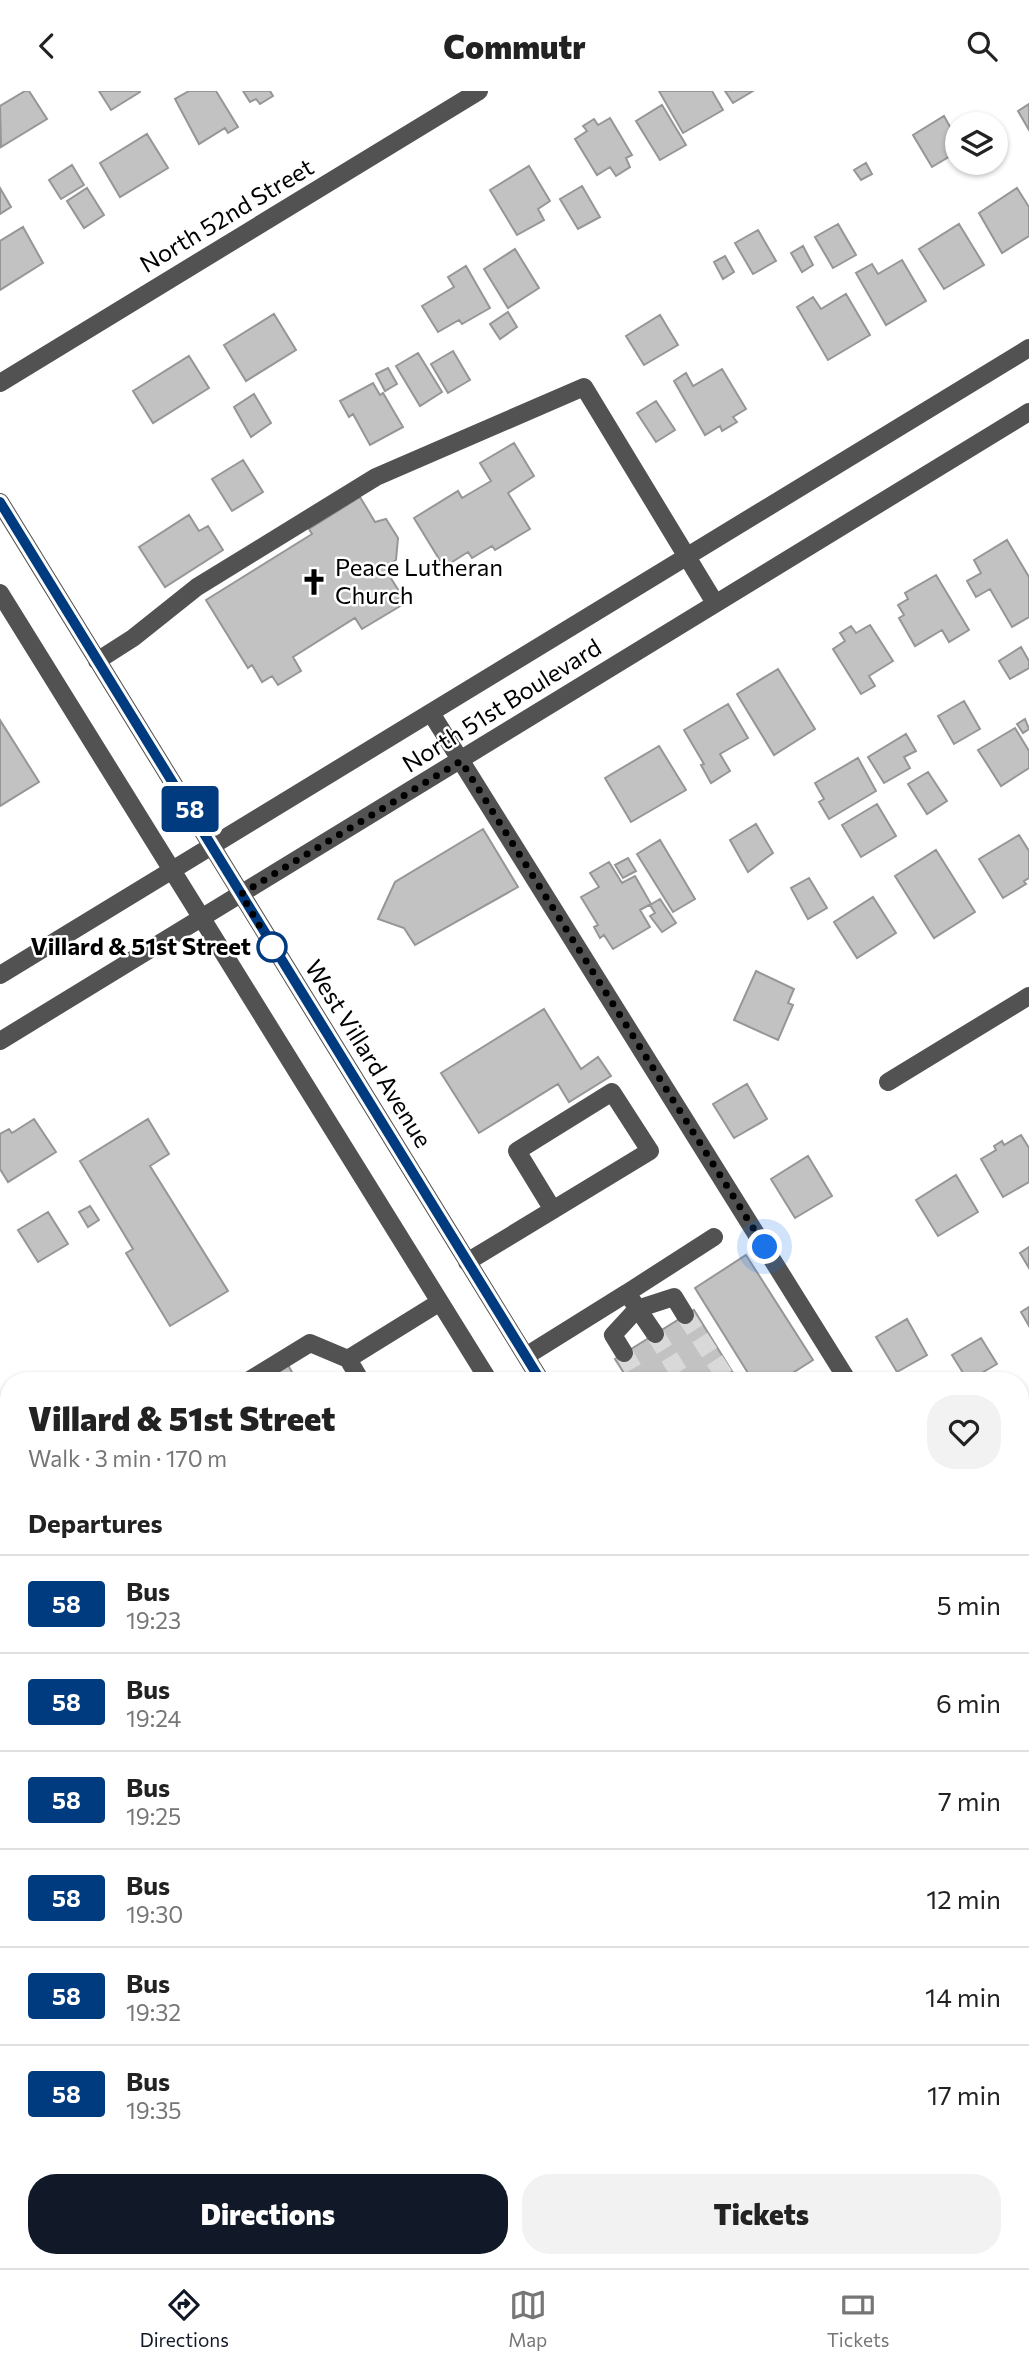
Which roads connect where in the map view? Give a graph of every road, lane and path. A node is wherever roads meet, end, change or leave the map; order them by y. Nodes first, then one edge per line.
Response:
1 (479, 91) edge
2 (1029, 348) edge
3 (0, 383) edge
4 (1029, 412) edge
5 (0, 502) edge
6 (686, 557) junction
7 (0, 593) edge
8 (715, 603) junction
9 (97, 661) junction
10 (431, 713) junction
11 (461, 761) junction
12 (212, 845) junction
13 (171, 871) junction
14 (241, 894) junction
15 (201, 919) junction
16 (0, 975) edge
17 (1029, 996) edge
18 (0, 1041) edge
19 (888, 1082) dead end
20 (553, 1210) junction
21 (714, 1237) dead end
22 (467, 1262) junction
23 (632, 1301) junction
24 (440, 1303) junction
25 (685, 1315) tunnel mouth
26 (655, 1334) tunnel mouth
27 (624, 1353) tunnel mouth
28 (526, 1356) junction
29 (348, 1359) junction
30 (263, 1372) edge
31 (356, 1372) edge
32 (483, 1372) edge
33 (536, 1372) edge
34 (842, 1372) edge

1 - 3 street, North 52nd Street
2 - 6 street, North 51st Boulevard
4 - 8 street, North 51st Boulevard
5 - 9 street, West Villard Avenue
6 - 8 street
6 - 9 street
6 - 10 street, North 51st Boulevard
7 - 13 street
8 - 11 street, North 51st Boulevard
9 - 12 street, West Villard Avenue
10 - 11 street
10 - 12 street, North 51st Boulevard
11 - 14 street, North 51st Boulevard
11 - 34 street
12 - 13 street, North 51st Boulevard
12 - 14 street, West Villard Avenue
13 - 15 street
13 - 16 street, North 51st Boulevard
14 - 15 street, North 51st Boulevard
14 - 22 street, West Villard Avenue
15 - 18 street, North 51st Boulevard
15 - 24 street
17 - 19 street
20 - 20 street
20 - 22 street
21 - 23 street
22 - 28 street, West Villard Avenue
23 - 25 street
23 - 26 street
23 - 27 street
23 - 28 street
24 - 29 street
24 - 32 street
28 - 33 street, West Villard Avenue
29 - 30 street
29 - 31 street

